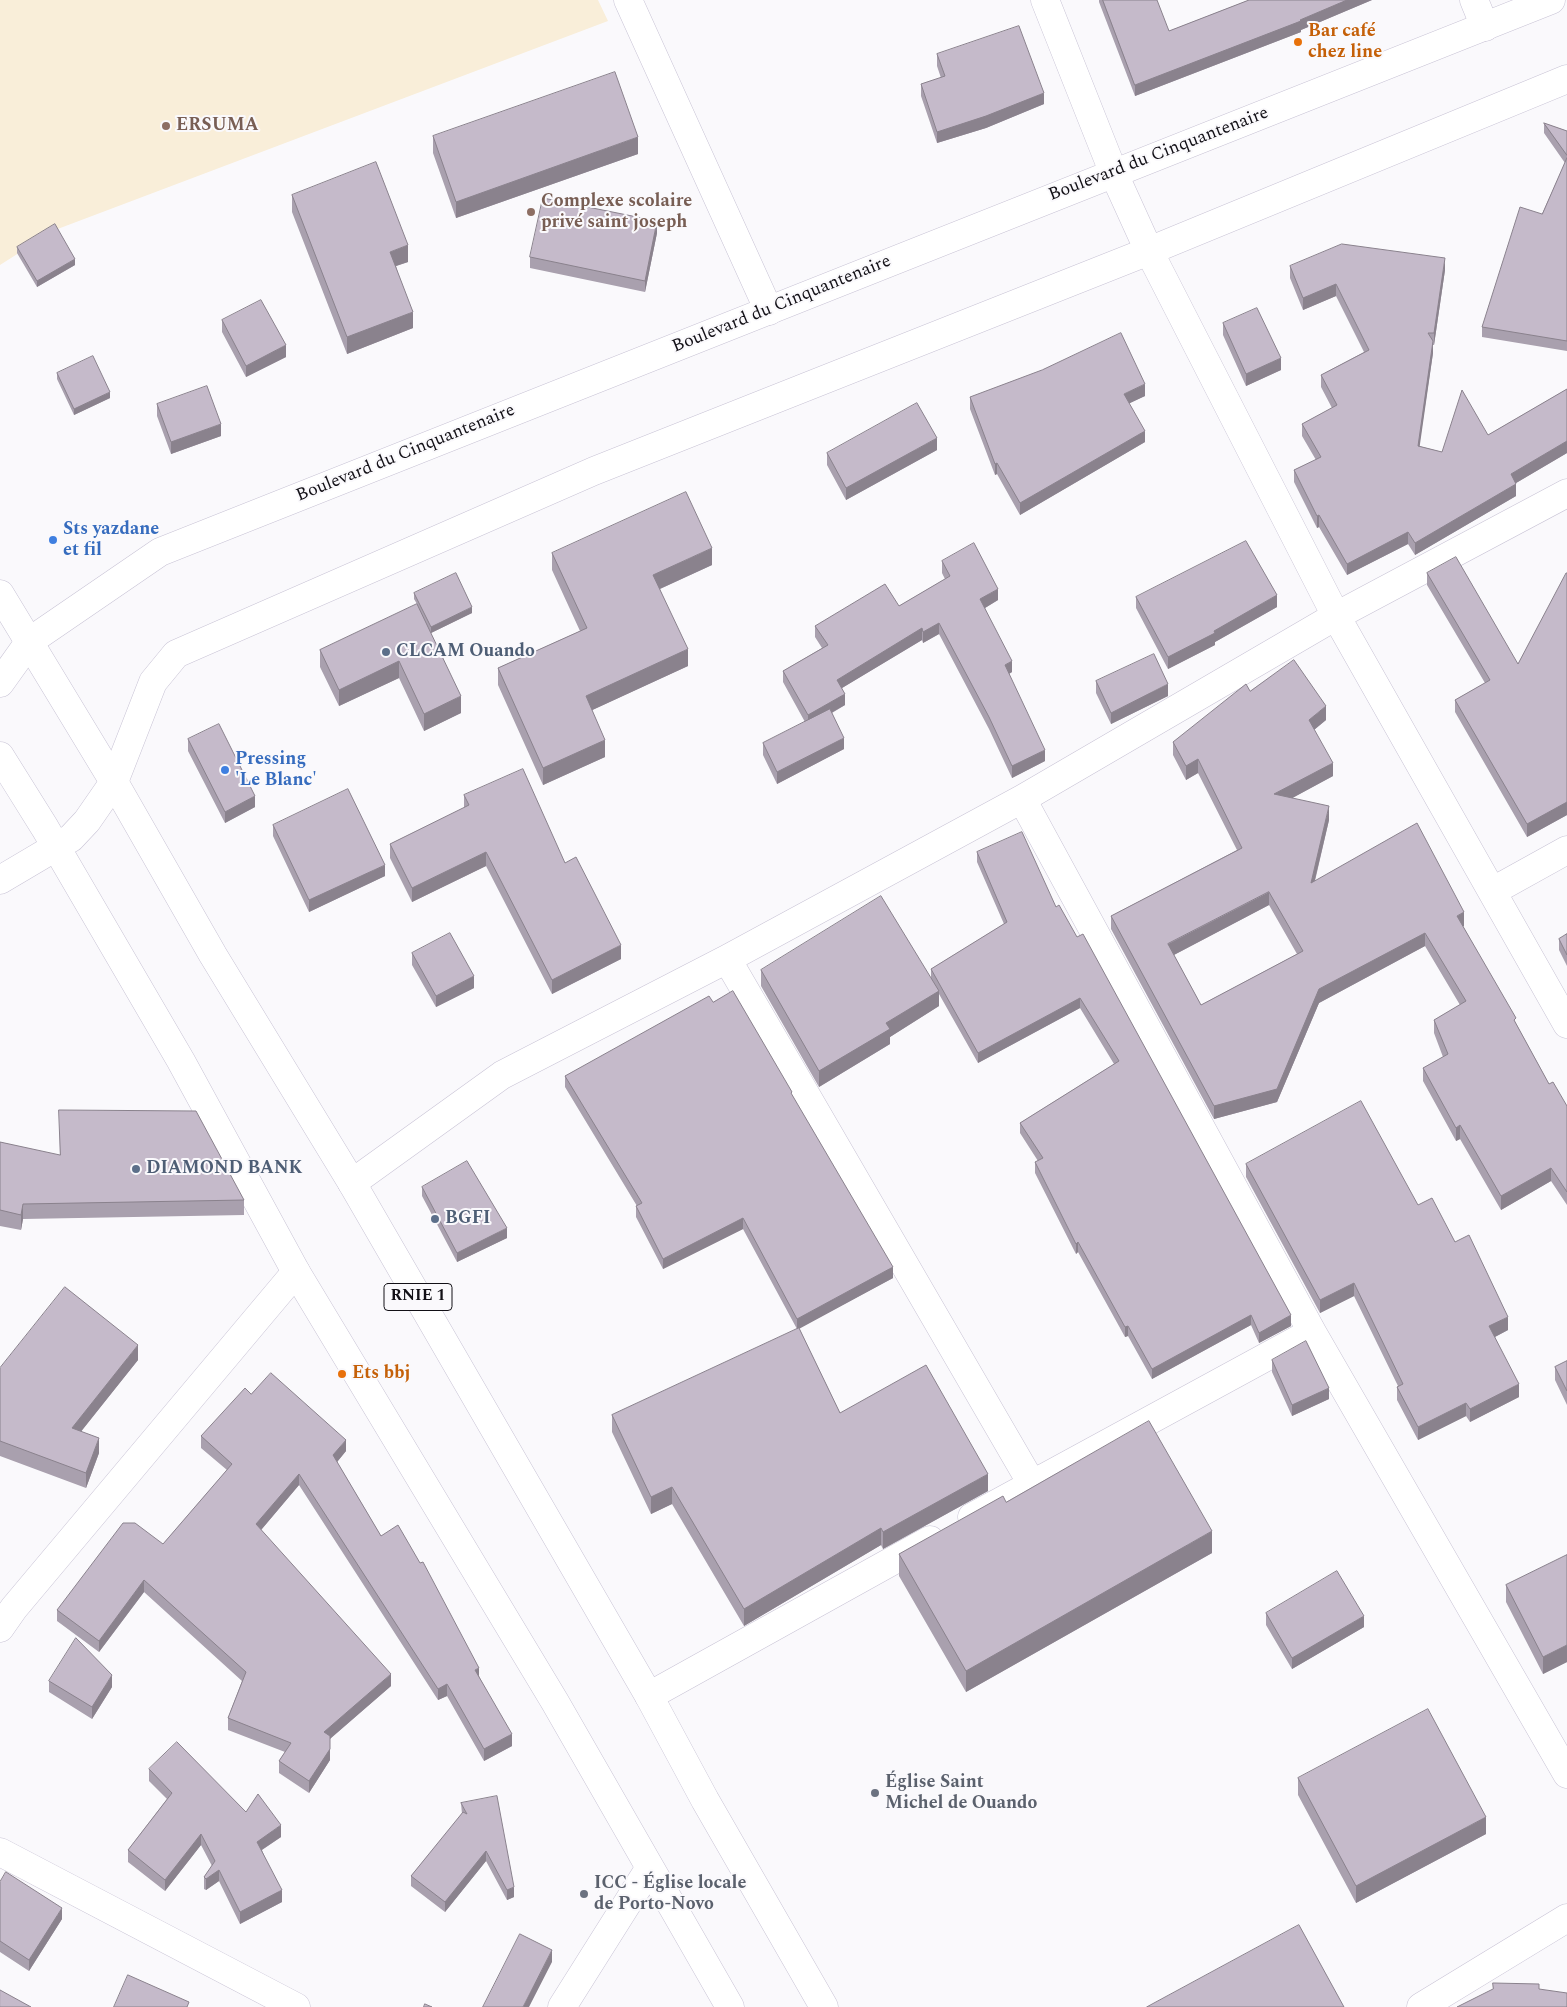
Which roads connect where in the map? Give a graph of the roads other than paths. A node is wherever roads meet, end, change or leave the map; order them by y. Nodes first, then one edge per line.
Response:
1 (628, 0) edge
2 (1045, 0) edge
3 (1474, 0) edge
4 (1551, 0) edge
5 (1485, 27) junction
6 (1567, 79) edge
7 (1114, 174) junction
8 (1149, 251) junction
9 (769, 311) junction
10 (1567, 493) edge
11 (0, 594) edge
12 (1336, 616) junction
13 (30, 641) junction
14 (0, 682) edge
15 (0, 756) edge
16 (114, 782) junction
17 (1022, 799) junction
18 (56, 847) junction
19 (1567, 850) edge
20 (0, 880) edge
21 (1493, 891) junction
22 (726, 959) junction
23 (1567, 1024) edge
24 (352, 1183) junction
25 (296, 1272) junction
26 (1312, 1332) junction
27 (1032, 1484) junction
28 (5, 1614) edge
29 (649, 1696) junction
30 (1567, 1774) edge
31 (0, 1852) edge
32 (649, 1869) junction
33 (1567, 1918) edge
34 (296, 2007) edge
35 (562, 2007) edge
36 (730, 2007) edge
37 (824, 2007) edge
38 (1421, 2007) edge

1 - 9 main road
2 - 7 main road
3 - 5 main road
4 - 5 main road, Boulevard du Cinquantenaire
5 - 7 main road, Boulevard du Cinquantenaire
6 - 8 main road
7 - 8 main road
7 - 9 main road, Boulevard du Cinquantenaire
8 - 12 main road
8 - 16 main road
9 - 13 main road, Boulevard du Cinquantenaire
10 - 12 main road
11 - 13 main road, RNIE 1
12 - 17 main road
12 - 21 main road
13 - 14 main road, Boulevard du Cinquantenaire
13 - 16 main road, RNIE 1
15 - 18 main road
16 - 18 main road
16 - 24 main road, RNIE 1
17 - 22 main road
17 - 26 main road
18 - 20 main road
18 - 25 main road
19 - 21 main road
21 - 23 main road
22 - 24 main road
22 - 27 main road
24 - 29 main road, RNIE 1
25 - 28 main road
25 - 32 main road
26 - 27 main road
26 - 30 main road
27 - 29 main road
29 - 37 main road, RNIE 1
31 - 34 main road
32 - 35 main road
32 - 36 main road
33 - 38 main road

